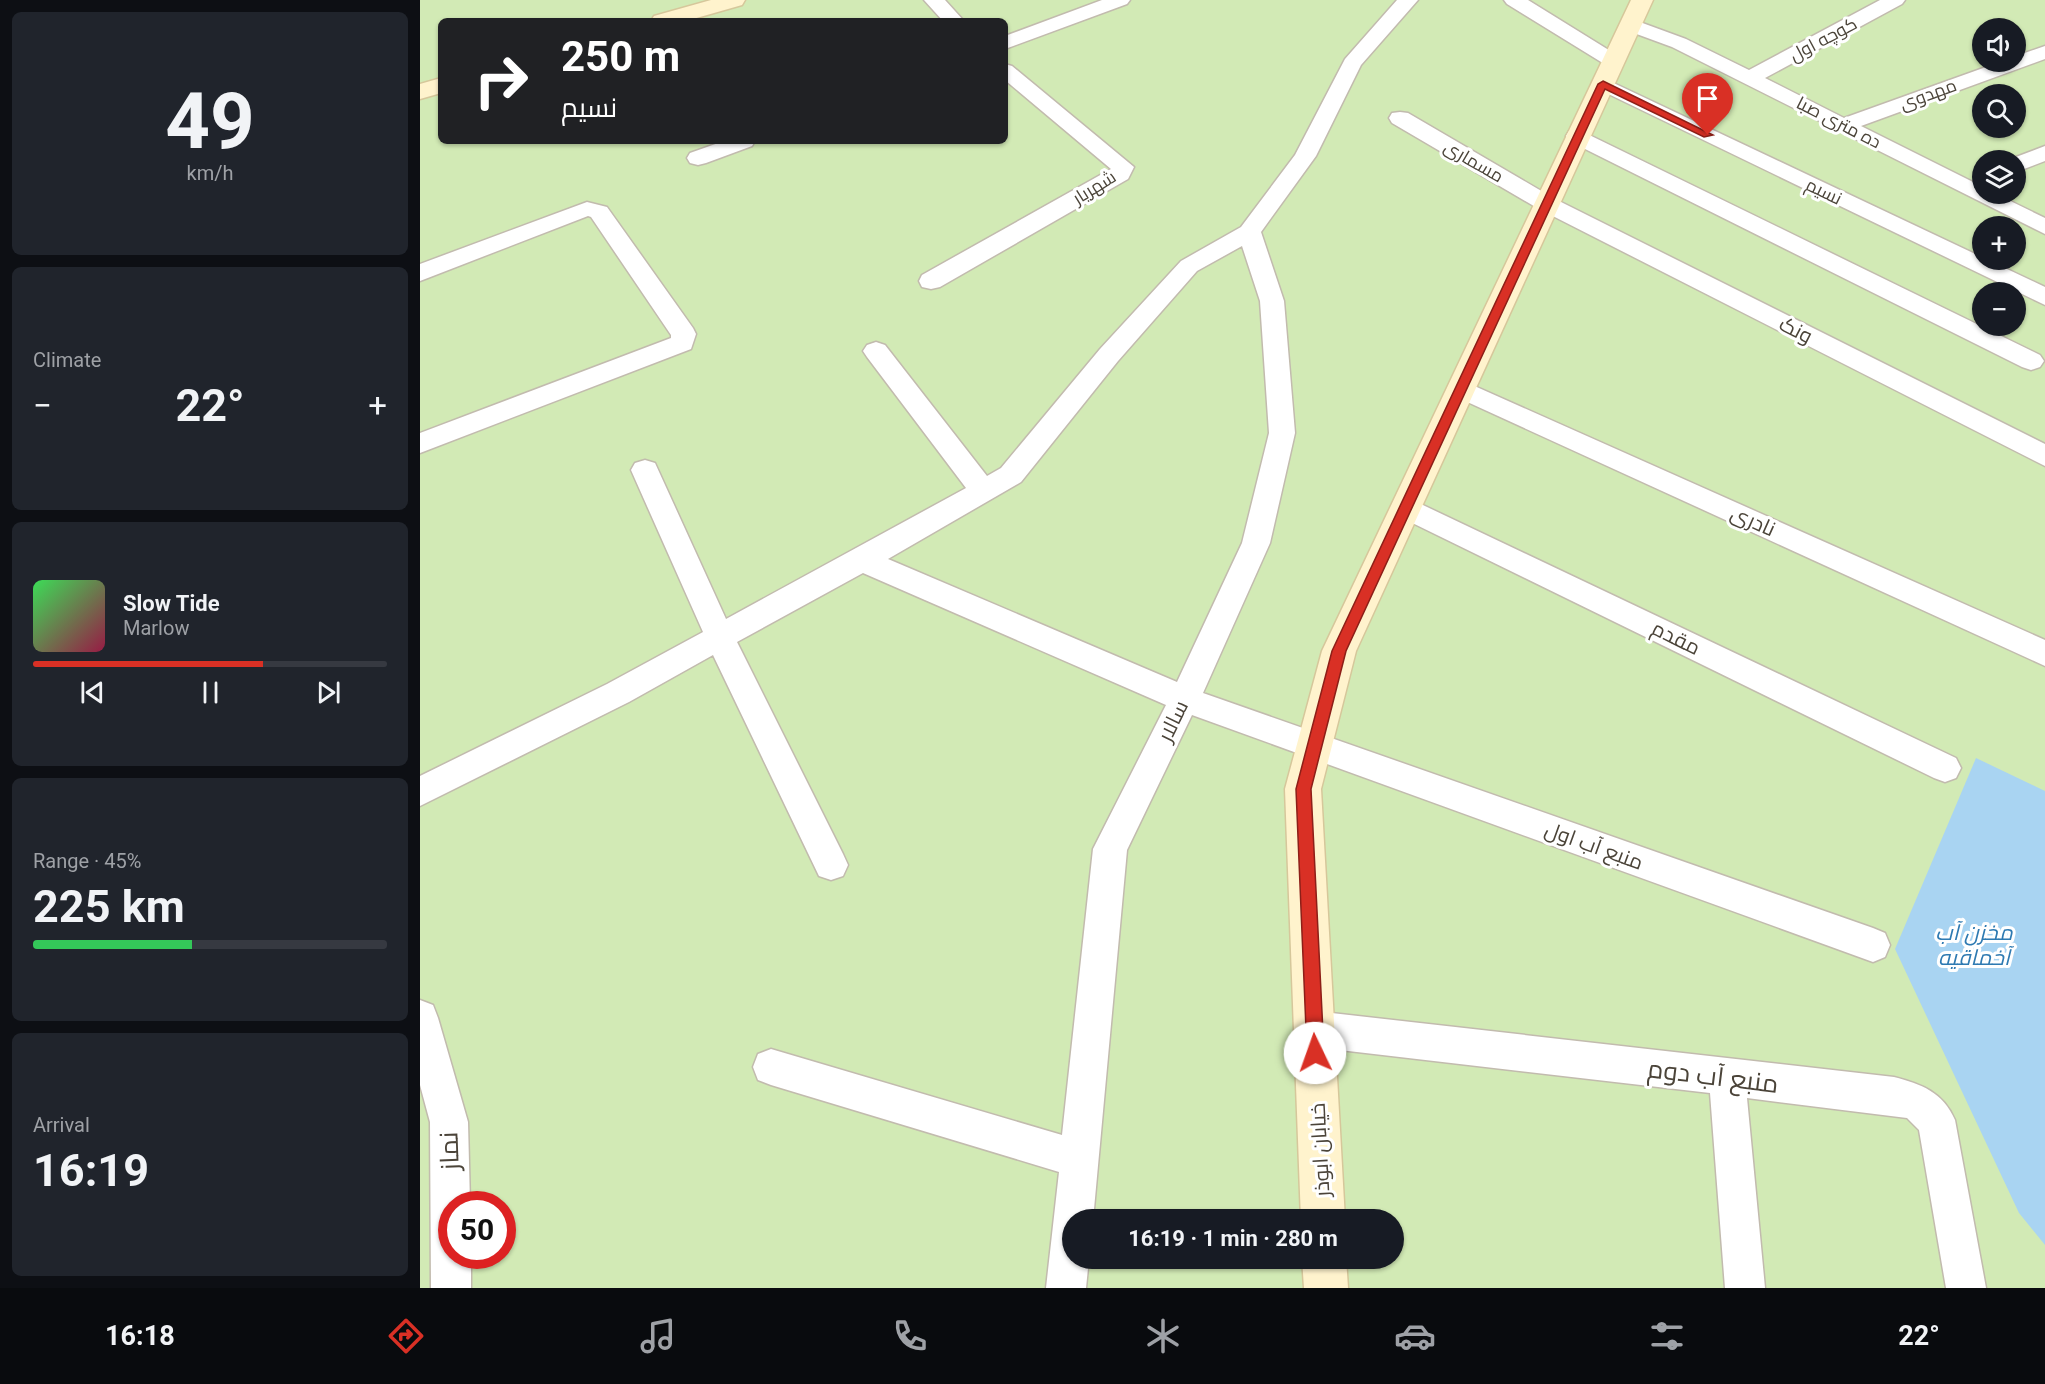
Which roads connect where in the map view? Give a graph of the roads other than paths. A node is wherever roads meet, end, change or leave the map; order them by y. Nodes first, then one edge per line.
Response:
1 (734, 0) edge
2 (934, 0) edge
3 (1120, 0) edge
4 (1408, 0) edge
5 (1514, 0) edge
6 (1895, 0) edge
7 (1636, 12) edge
8 (672, 18) edge
9 (951, 18) edge
10 (1008, 42) edge
11 (2045, 52) edge
12 (1008, 72) edge
13 (1608, 73) junction
14 (1750, 78) junction
15 (438, 87) edge
16 (420, 92) edge
17 (1400, 118) dead end
18 (1844, 124) junction
19 (1577, 136) junction
20 (736, 144) edge
21 (2045, 153) edge
22 (698, 158) dead end
23 (2026, 161) edge
24 (1972, 182) edge
25 (1547, 204) junction
26 (2008, 204) edge
27 (2045, 227) edge
28 (1249, 232) junction
29 (420, 273) edge
30 (931, 281) dead end
31 (2045, 297) edge
32 (876, 351) dead end
33 (2031, 361) dead end
34 (1461, 389) junction
35 (420, 443) edge
36 (2045, 456) edge
37 (645, 471) dead end
38 (983, 491) junction
39 (1406, 508) junction
40 (862, 560) junction
41 (720, 638) junction
42 (2045, 654) edge
43 (1184, 699) junction
44 (1315, 747) junction
45 (1945, 768) dead end
46 (420, 792) edge
47 (831, 865) dead end
48 (1873, 945) dead end
49 (420, 1018) edge
50 (1314, 1029) junction
51 (771, 1067) dead end
52 (1727, 1077) junction
53 (1079, 1159) junction
54 (1074, 1209) edge
55 (1322, 1209) edge
56 (1068, 1269) edge
57 (1325, 1269) edge
58 (451, 1288) edge
59 (1066, 1288) edge
60 (1326, 1288) edge
61 (1745, 1288) edge
62 (1966, 1288) edge

1 - 8 main road
2 - 9 street
3 - 10 street
4 - 28 street
5 - 13 street, نسیم
6 - 14 street, کوچه اول
7 - 13 main road, خیابان ابوذر
7 - 14 street, ده متری صبا
11 - 18 street, مهدوی
12 - 30 street, شهریار
13 - 19 main road, خیابان ابوذر
13 - 31 street, نسیم
14 - 18 street, ده متری صبا
15 - 16 main road
17 - 25 street, مسماری
18 - 24 street, ده متری صبا
19 - 25 main road, خیابان ابوذر
19 - 33 street
20 - 22 street
21 - 23 street
25 - 34 main road, خیابان ابوذر
25 - 36 street, ونک
26 - 27 street, ده متری صبا
28 - 38 street
28 - 43 street, سالار
29 - 35 street
32 - 38 street
34 - 39 main road, خیابان ابوذر
34 - 42 street, نادری
37 - 41 street
38 - 40 street
39 - 44 main road, خیابان ابوذر
39 - 45 street, مقدم
40 - 41 street
40 - 43 street, منبع آب اول
41 - 46 street
41 - 47 street
43 - 44 street, منبع آب اول
43 - 53 street, سالار
44 - 48 street, منبع آب اول
44 - 50 main road, خیابان ابوذر
49 - 58 street, نماز
50 - 52 street, منبع آب دوم
50 - 55 main road, خیابان ابوذر
51 - 53 street
52 - 61 street
52 - 62 street, منبع آب دوم
53 - 54 street, سالار
56 - 59 street
57 - 60 main road

